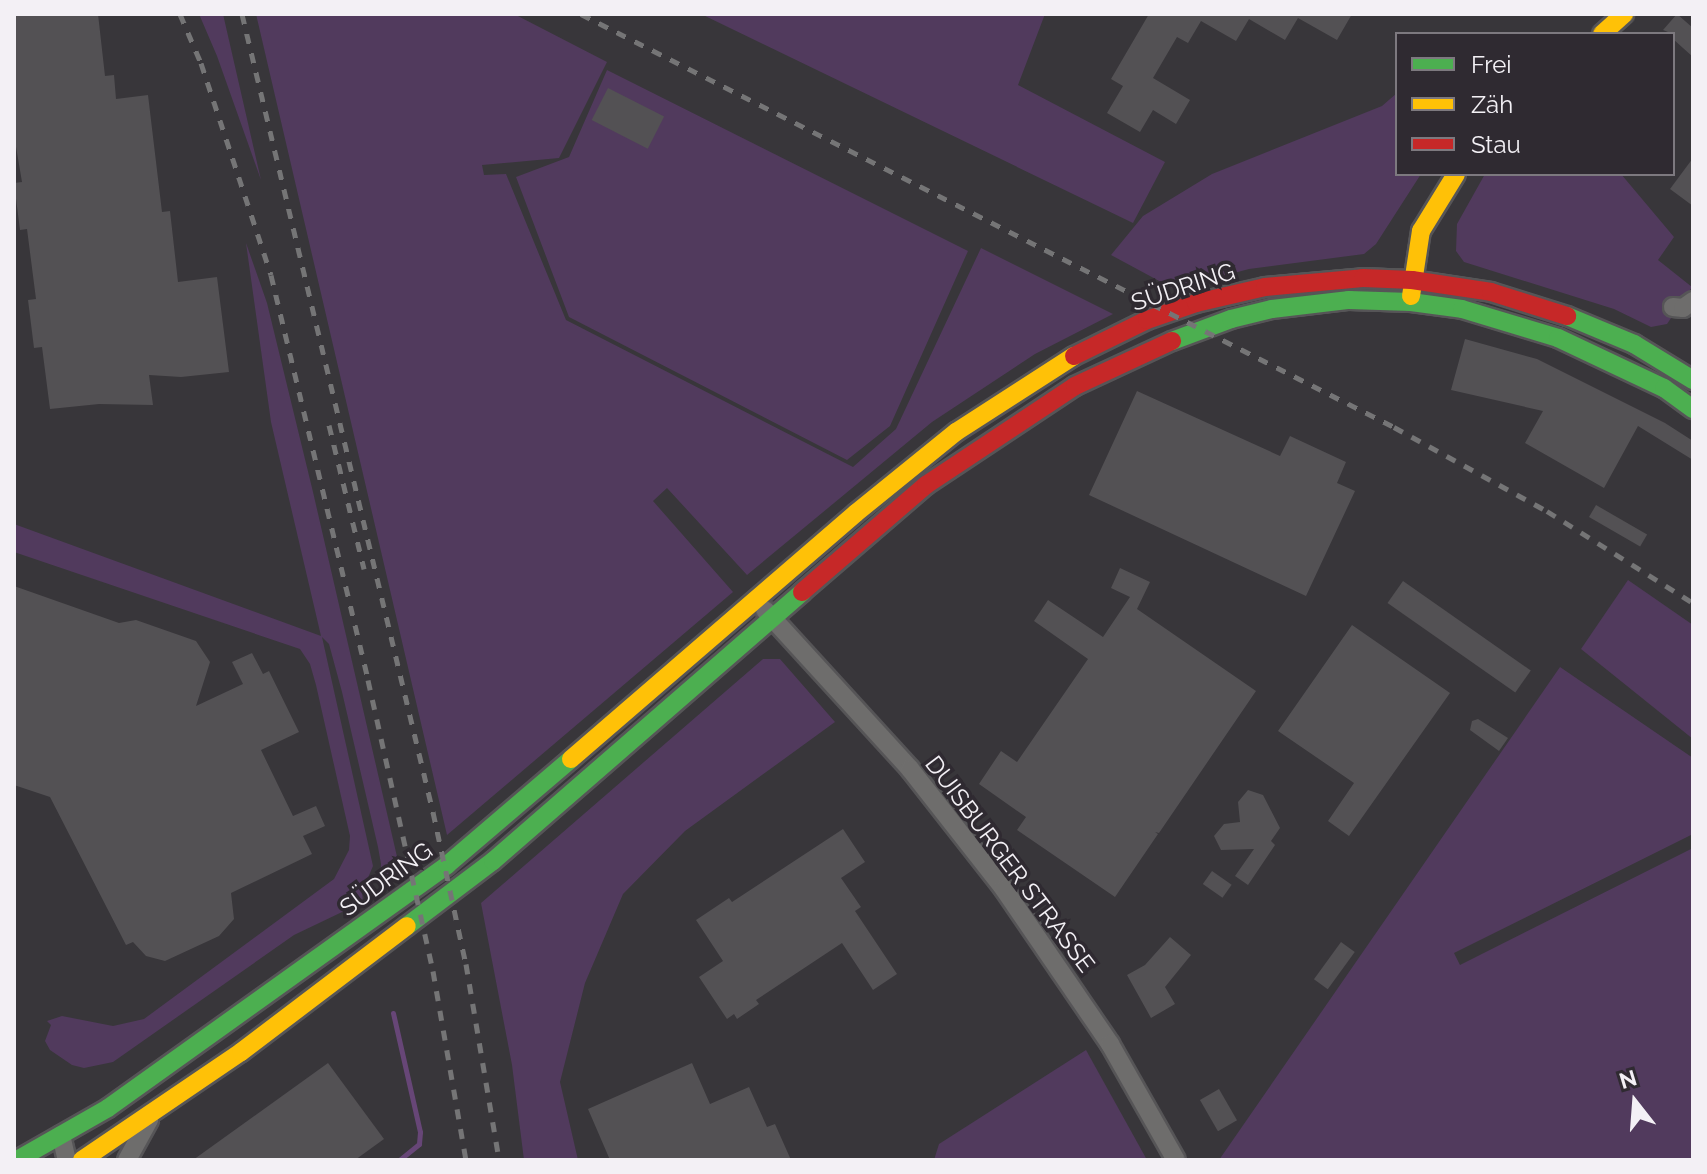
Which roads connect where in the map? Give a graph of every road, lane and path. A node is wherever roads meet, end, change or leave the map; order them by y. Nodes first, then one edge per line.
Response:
1 (1624, 14) edge
2 (1604, 32) edge
3 (1455, 176) edge
4 (1412, 280) junction
5 (1693, 301) edge
6 (1411, 302) junction
7 (1673, 307) dead end
8 (1693, 380) edge
9 (1693, 409) edge
10 (756, 599) junction
11 (774, 619) junction
12 (153, 1114) junction
13 (61, 1135) junction
14 (44, 1145) junction
15 (17, 1160) edge
16 (60, 1160) edge
17 (67, 1160) edge
18 (82, 1160) edge
19 (127, 1160) edge
20 (1176, 1160) edge

1 - 2 main road
3 - 4 main road
4 - 6 main road
4 - 8 main road, SÜDRING
4 - 10 main road, SÜDRING
5 - 7 street
6 - 9 main road, SÜDRING
6 - 11 main road, SÜDRING
10 - 11 street
10 - 13 main road, SÜDRING
11 - 12 main road, SÜDRING
11 - 20 street, DUISBURGER STRASSE
12 - 18 main road, SÜDRING
12 - 19 street
13 - 14 main road, SÜDRING
13 - 17 street
14 - 15 main road, SÜDRING
14 - 16 street

